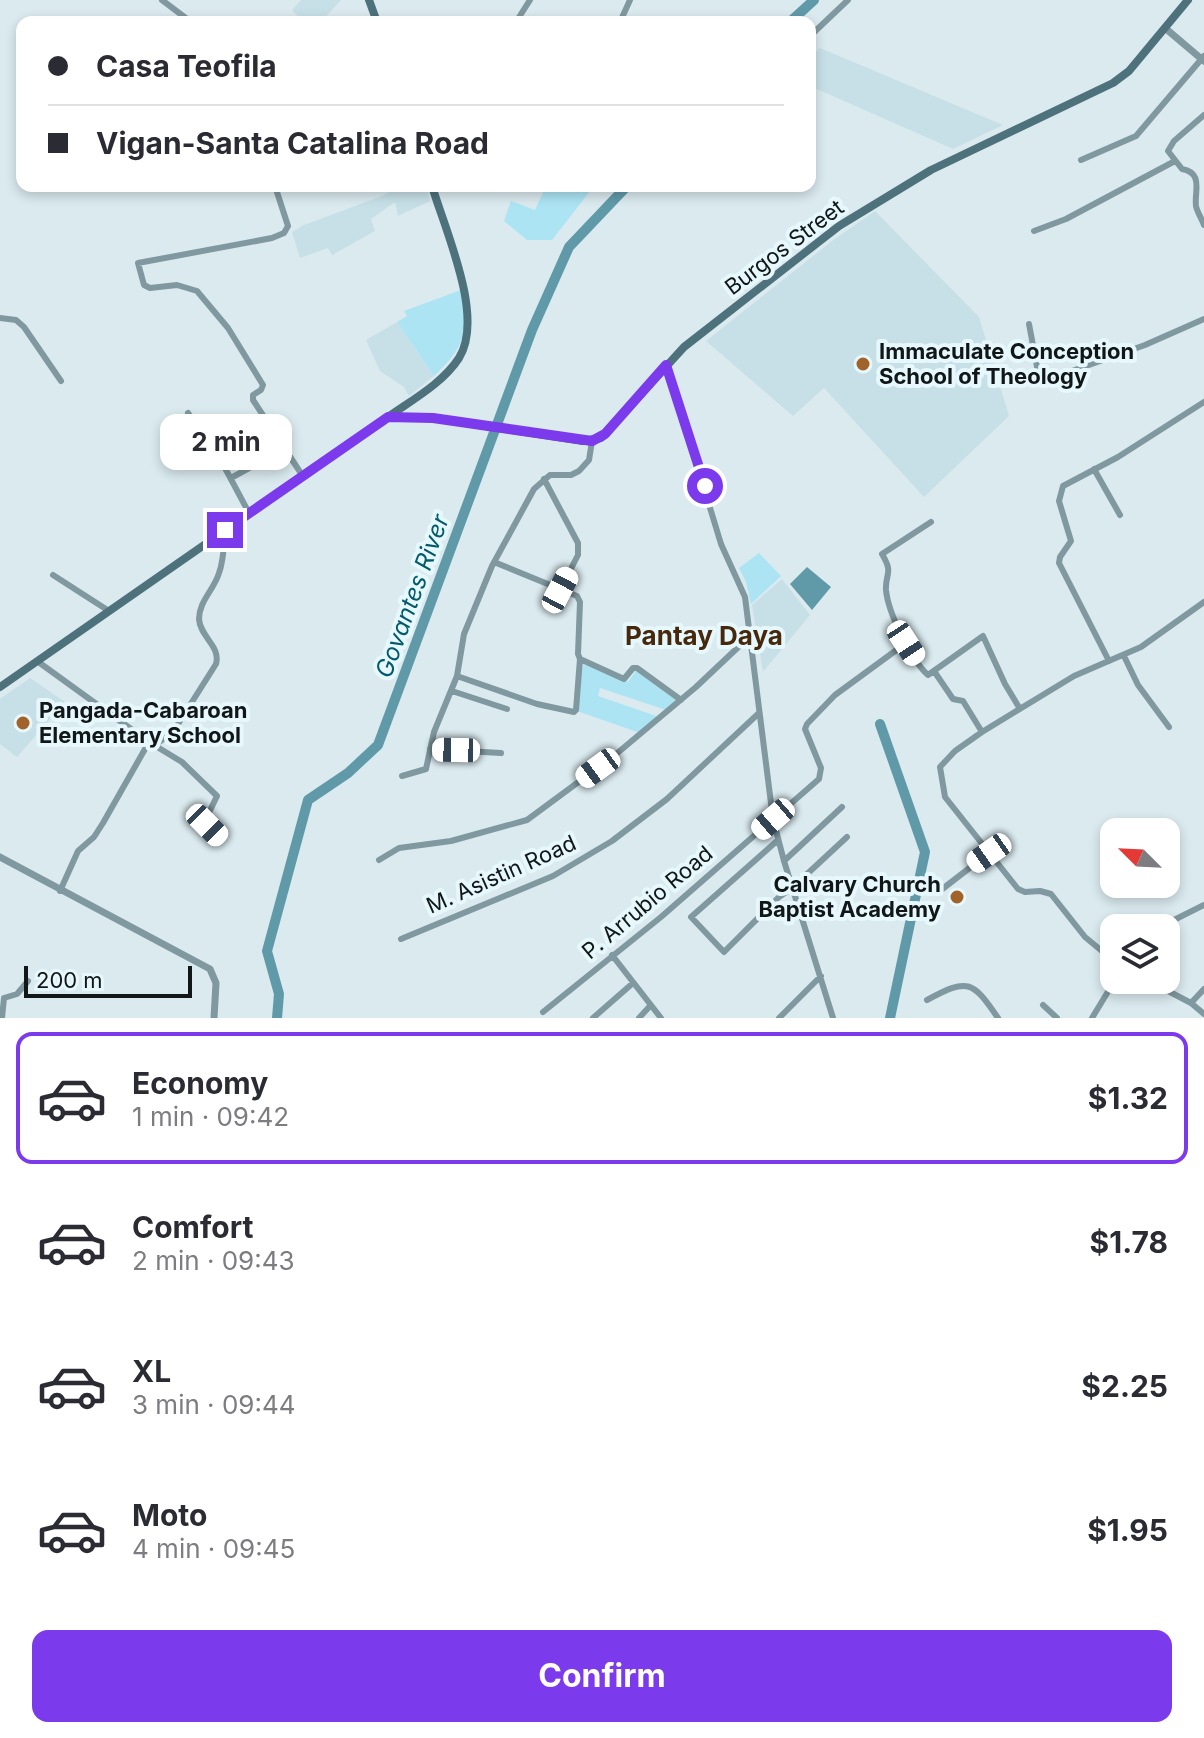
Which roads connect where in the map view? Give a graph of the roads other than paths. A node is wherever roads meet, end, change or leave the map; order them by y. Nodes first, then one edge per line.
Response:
1 (162, 0) edge
2 (848, 0) edge
3 (1188, 0) edge
4 (183, 16) edge
5 (1165, 28) junction
6 (816, 30) edge
7 (1203, 59) edge
8 (1204, 115) edge
9 (1081, 160) dead end
10 (1175, 161) junction
11 (277, 192) edge
12 (434, 192) edge
13 (1204, 225) edge
14 (1034, 231) dead end
15 (0, 318) edge
16 (1204, 319) edge
17 (1029, 324) dead end
18 (666, 365) junction
19 (61, 381) dead end
20 (419, 395) junction
21 (1204, 402) edge
22 (188, 413) dead end
23 (388, 417) junction
24 (421, 417) junction
25 (275, 436) junction
26 (592, 441) junction
27 (1094, 469) junction
28 (302, 475) junction
29 (231, 478) junction
30 (544, 479) junction
31 (249, 513) junction
32 (1120, 515) dead end
33 (931, 522) dead end
34 (225, 530) junction
35 (494, 562) junction
36 (53, 575) dead end
37 (560, 590) junction
38 (1204, 602) edge
39 (109, 611) junction
40 (749, 637) junction
41 (906, 643) junction
42 (1124, 656) junction
43 (580, 659) junction
44 (37, 661) junction
45 (1109, 661) junction
46 (934, 671) junction
47 (457, 676) junction
48 (0, 687) edge
49 (452, 691) junction
50 (681, 700) junction
51 (507, 709) dead end
52 (1020, 709) junction
53 (759, 713) junction
54 (1169, 727) dead end
55 (982, 732) junction
56 (152, 743) junction
57 (430, 749) junction
58 (501, 753) dead end
59 (402, 776) dead end
60 (842, 807) dead end
61 (773, 819) junction
62 (219, 837) dead end
63 (847, 837) dead end
64 (778, 840) junction
65 (989, 853) junction
66 (0, 857) edge
67 (379, 860) dead end
68 (784, 861) junction
69 (792, 888) junction
70 (941, 890) dead end
71 (60, 891) junction
72 (1204, 905) edge
73 (1180, 917) edge
74 (401, 939) dead end
75 (1100, 949) edge
76 (612, 955) junction
77 (821, 976) junction
78 (28, 981) dead end
79 (633, 983) junction
80 (1204, 989) edge
81 (1106, 994) edge
82 (1174, 994) edge
83 (2, 998) edge
84 (927, 1000) dead end
85 (1191, 1003) junction
86 (1043, 1005) dead end
87 (650, 1006) junction
88 (543, 1012) dead end
89 (1093, 1015) edge
90 (1204, 1016) edge
91 (2, 1018) edge
92 (214, 1018) edge
93 (593, 1018) edge
94 (639, 1018) edge
95 (661, 1018) edge
96 (779, 1018) edge
97 (833, 1018) edge
98 (998, 1018) edge
99 (1057, 1018) edge
100 (1102, 1018) edge

1 - 4 street
2 - 6 street
3 - 5 main road, Burgos Street
5 - 7 street
5 - 18 main road, Burgos Street
7 - 9 street
8 - 10 street
10 - 13 street
10 - 14 street
11 - 25 street
12 - 20 main road
15 - 19 street
16 - 17 street
18 - 26 main road, Burgos Street
18 - 40 street
20 - 23 main road
20 - 24 main road
21 - 27 street
22 - 29 street
23 - 24 main road
23 - 28 main road
24 - 26 main road
25 - 28 street
25 - 29 street
26 - 30 street
27 - 32 street
27 - 45 street
28 - 31 main road
29 - 31 street
30 - 35 street
30 - 37 street
31 - 34 main road
33 - 41 street
34 - 39 main road
34 - 56 street
35 - 37 street
35 - 47 street
36 - 39 street
37 - 43 street
38 - 42 street
39 - 44 main road
40 - 50 street
40 - 53 street
41 - 46 street
41 - 61 street, P. Arrubio Road
42 - 45 street
42 - 54 street
43 - 47 street
43 - 50 street
44 - 48 main road
44 - 56 street
45 - 52 street
46 - 52 street
46 - 55 street
47 - 49 street
49 - 51 street
49 - 57 street
50 - 67 street
52 - 55 street
53 - 61 street
53 - 74 street, M. Asistin Road
55 - 65 street
56 - 62 street
56 - 71 street
57 - 58 street
57 - 59 street
60 - 68 street
61 - 64 street
61 - 76 street, P. Arrubio Road
63 - 69 street
64 - 68 street
64 - 69 street
65 - 70 street
65 - 75 street
66 - 71 street
68 - 69 street
69 - 77 street
71 - 92 street
72 - 73 street
76 - 79 street
76 - 88 street, P. Arrubio Road
77 - 96 street
77 - 97 street
78 - 83 street
79 - 87 street
79 - 93 street
80 - 85 street
81 - 89 street
82 - 85 street
83 - 91 street
84 - 98 street
85 - 90 street
86 - 99 street
87 - 94 street
87 - 95 street
89 - 100 street

